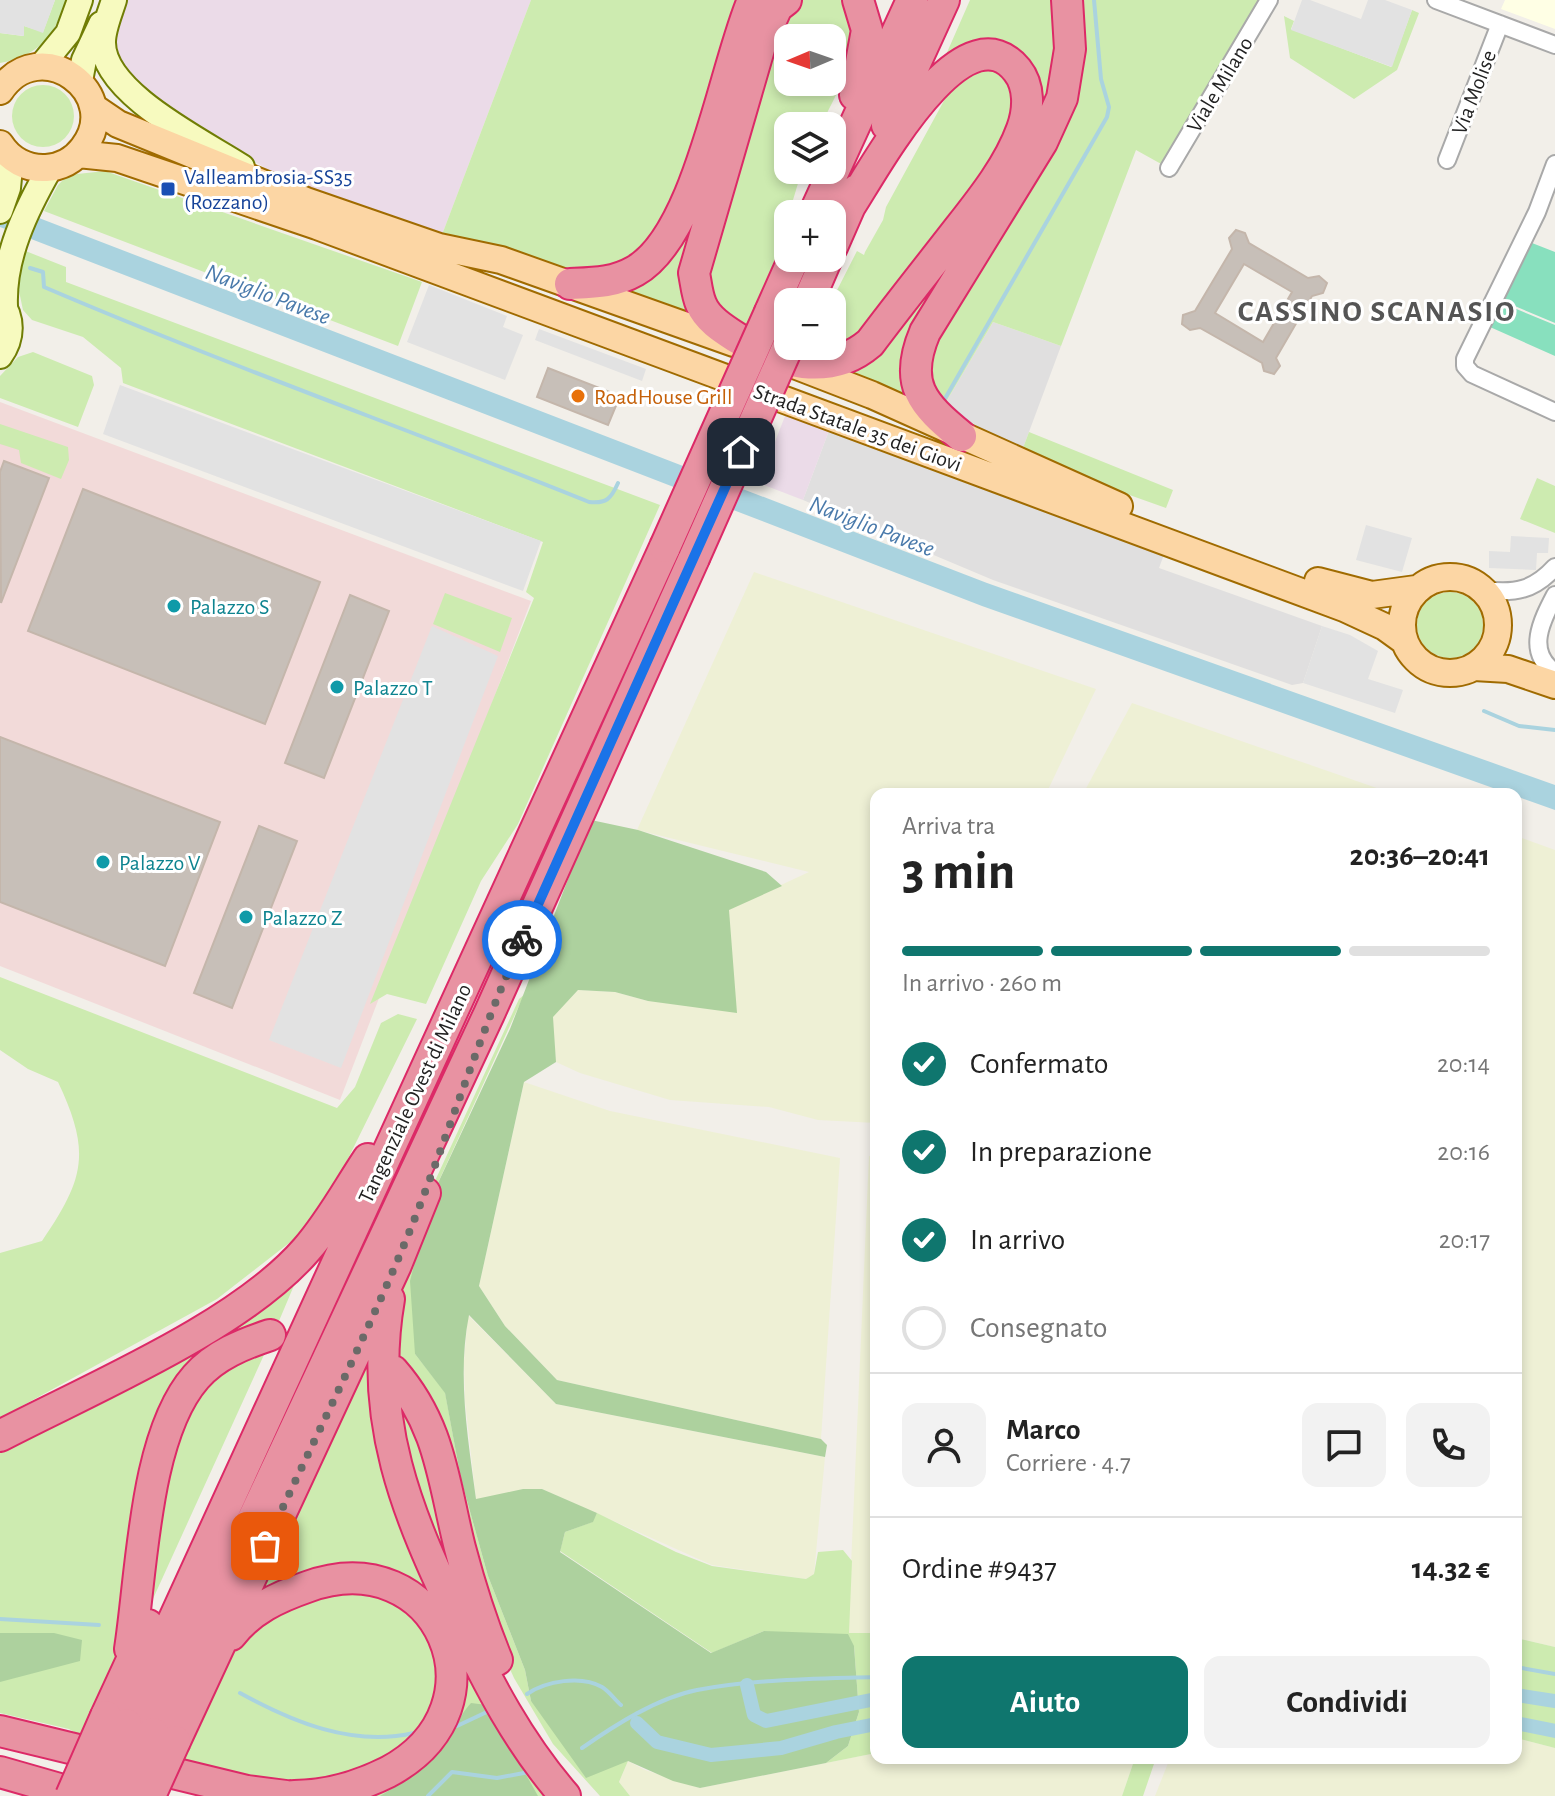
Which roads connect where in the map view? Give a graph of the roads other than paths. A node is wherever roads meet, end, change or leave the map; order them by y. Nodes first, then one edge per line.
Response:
1 (80, 0) edge
2 (113, 0) edge
3 (753, 0) edge
4 (786, 0) edge
5 (858, 0) edge
6 (912, 0) edge
7 (944, 0) edge
8 (1067, 0) edge
9 (1269, 0) edge
10 (1436, 0) edge
11 (1500, 24) junction
12 (1555, 45) edge
13 (41, 66) junction
14 (80, 81) junction
15 (4, 82) edge
16 (93, 107) junction
17 (6, 150) edge
18 (78, 154) junction
19 (1447, 160) dead end
20 (1555, 164) edge
21 (50, 168) junction
22 (1169, 168) dead end
23 (826, 185) edge
24 (281, 192) junction
25 (4, 200) edge
26 (850, 206) junction
27 (846, 215) edge
28 (439, 247) junction
29 (788, 272) edge
30 (570, 284) junction
31 (2, 303) edge
32 (774, 350) edge
33 (774, 350) edge
34 (0, 356) edge
35 (846, 357) edge
36 (774, 358) edge
37 (791, 360) edge
38 (796, 360) edge
39 (837, 360) edge
40 (1555, 412) edge
41 (961, 436) junction
42 (1119, 506) junction
43 (1555, 567) edge
44 (1416, 589) junction
45 (1485, 590) junction
46 (1555, 595) edge
47 (1499, 619) junction
48 (1403, 640) junction
49 (1474, 667) junction
50 (1555, 672) edge
51 (1555, 685) edge
52 (489, 1014) junction
53 (429, 1060) junction
54 (371, 1154) junction
55 (396, 1265) junction
56 (270, 1335) dead end
57 (393, 1371) dead end
58 (0, 1436) edge
59 (212, 1659) junction
60 (126, 1671) junction
61 (140, 1728) junction
62 (0, 1731) edge
63 (0, 1742) edge
64 (0, 1772) edge
65 (0, 1794) edge
66 (9, 1796) edge
67 (71, 1796) edge
68 (84, 1796) edge
69 (94, 1796) edge
70 (124, 1796) edge
71 (150, 1796) edge
72 (191, 1796) edge
73 (286, 1796) edge
74 (294, 1796) edge
75 (565, 1796) edge
76 (590, 1796) edge

1 - 13 main road
2 - 14 main road
2 - 24 main road
3 - 30 highway
4 - 33 highway
5 - 23 highway
6 - 23 highway
7 - 26 highway
8 - 41 highway
9 - 22 street, Viale Milano
10 - 11 street
11 - 12 street
11 - 19 street, Via Molise
13 - 14 main road
13 - 15 main road
14 - 16 main road
16 - 18 main road
16 - 24 main road
17 - 21 main road
17 - 25 main road
18 - 21 main road
18 - 48 main road, Strada Statale 35 dei Giovi
20 - 40 street
21 - 31 main road
24 - 28 main road
26 - 27 highway
26 - 35 highway
28 - 30 main road
28 - 42 main road, Strada Statale 35 dei Giovi
29 - 53 highway, Tangenziale Ovest di Milano, bridge
30 - 32 main road
31 - 34 main road
36 - 52 highway, Tangenziale Ovest di Milano, bridge
37 - 39 highway
38 - 41 main road
41 - 42 main road
42 - 44 main road, Strada Statale 35 dei Giovi
43 - 45 street
44 - 45 main road
44 - 48 main road
45 - 47 main road
46 - 50 street
47 - 49 main road
47 - 50 main road
48 - 49 main road
49 - 51 main road
52 - 55 highway
52 - 61 highway, Tangenziale Ovest di Milano
53 - 54 highway
53 - 61 highway, Tangenziale Ovest di Milano
54 - 58 highway
54 - 60 highway
55 - 59 highway
55 - 75 highway
56 - 60 highway
57 - 76 highway
59 - 61 highway
59 - 74 highway
60 - 61 highway
61 - 67 highway, bridge
61 - 69 highway, Tangenziale Ovest di Milano, bridge
61 - 70 highway, Tangenziale Ovest di Milano, bridge
61 - 71 highway, bridge
62 - 73 highway
63 - 72 highway
64 - 68 highway
65 - 66 highway

